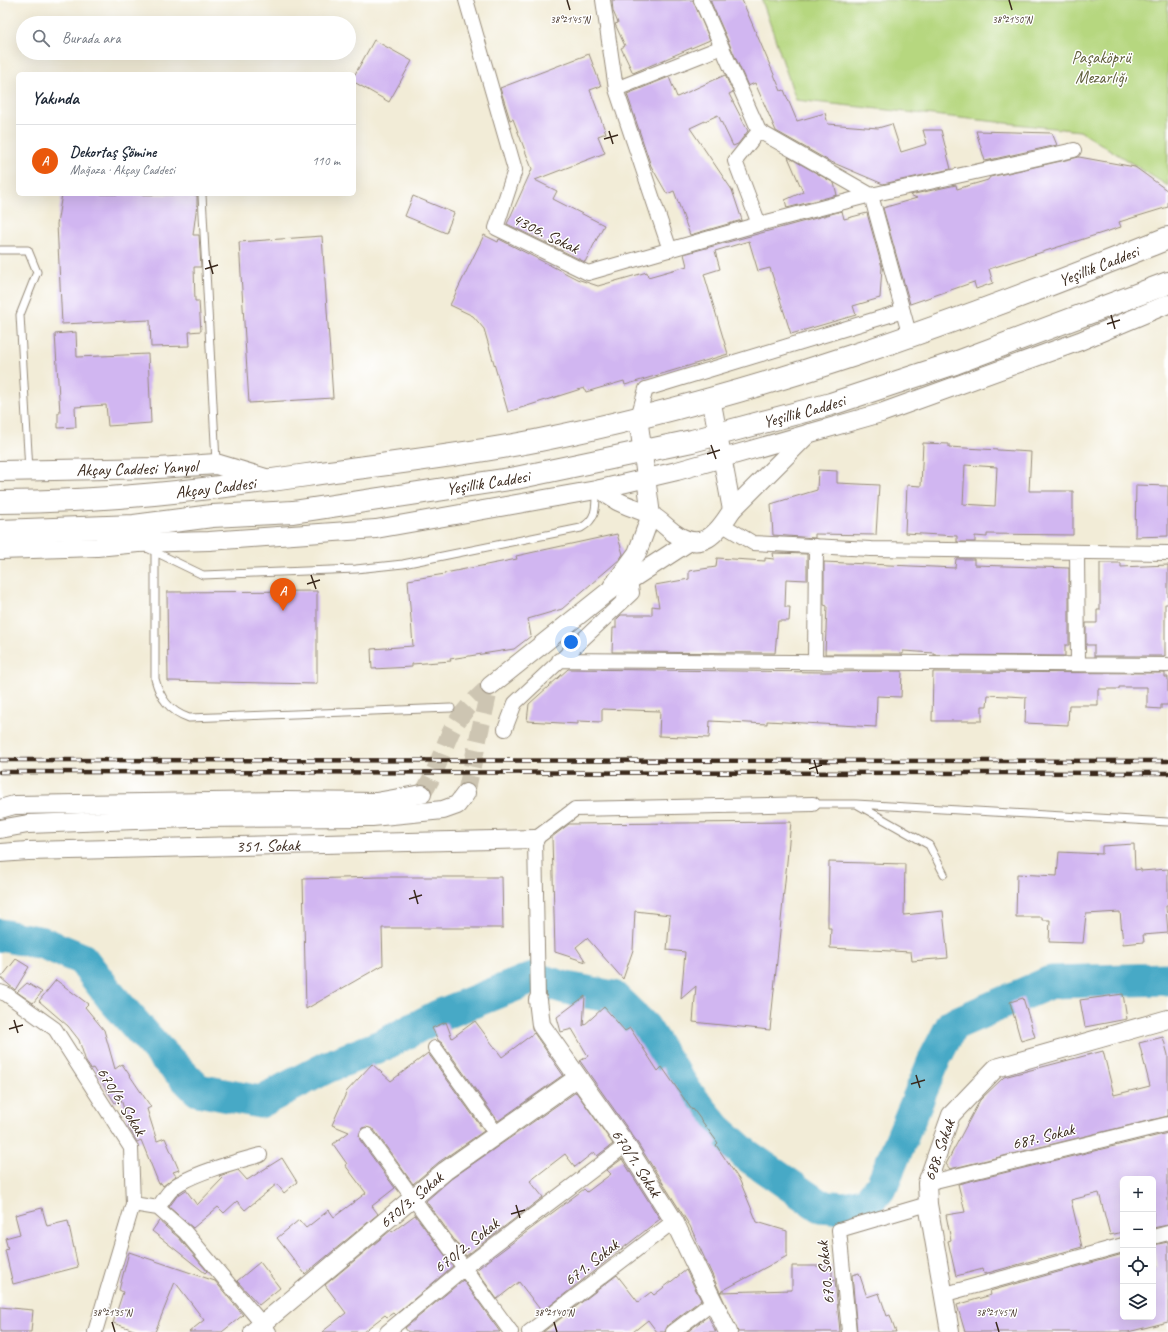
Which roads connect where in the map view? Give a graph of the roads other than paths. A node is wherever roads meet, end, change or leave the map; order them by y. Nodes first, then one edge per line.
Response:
1 (466, 0) edge
2 (603, 0) edge
3 (701, 0) edge
4 (722, 47) junction
5 (616, 90) junction
6 (759, 131) junction
7 (1074, 150) dead end
8 (871, 195) junction
9 (202, 196) edge
10 (759, 224) junction
11 (1168, 238) edge
12 (0, 250) edge
13 (670, 250) junction
14 (1168, 283) edge
15 (1168, 304) edge
16 (903, 311) junction
17 (910, 337) junction
18 (710, 398) junction
19 (638, 418) junction
20 (810, 432) junction
21 (718, 435) junction
22 (643, 451) junction
23 (722, 458) junction
24 (430, 460) joint
25 (216, 464) junction
26 (29, 470) junction
27 (0, 471) edge
28 (646, 478) junction
29 (271, 481) junction
30 (599, 489) junction
31 (426, 492) joint
32 (0, 502) edge
33 (651, 515) junction
34 (727, 518) junction
35 (0, 531) edge
36 (690, 541) junction
37 (138, 543) junction
38 (816, 546) junction
39 (0, 550) edge
40 (155, 551) junction
41 (1077, 552) junction
42 (1168, 553) edge
43 (630, 580) junction
44 (609, 591) junction
45 (559, 660) junction
46 (815, 662) junction
47 (1078, 663) junction
48 (1168, 665) edge
49 (490, 686) dead end
50 (451, 708) dead end
51 (505, 729) dead end
52 (466, 793) tunnel mouth
53 (422, 794) dead end
54 (813, 804) joint
55 (856, 804) junction
56 (0, 809) edge
57 (1168, 822) edge
58 (0, 829) edge
59 (535, 839) junction
60 (0, 853) edge
61 (944, 874) dead end
62 (0, 992) edge
63 (538, 1000) joint
64 (1168, 1019) edge
65 (435, 1048) dead end
66 (577, 1078) junction
67 (1168, 1124) edge
68 (367, 1134) dead end
69 (496, 1134) junction
70 (626, 1145) junction
71 (260, 1155) dead end
72 (927, 1183) junction
73 (411, 1197) junction
74 (133, 1204) junction
75 (928, 1204) junction
76 (158, 1208) junction
77 (674, 1221) junction
78 (1168, 1233) edge
79 (1156, 1236) edge
80 (1120, 1247) edge
81 (464, 1268) junction
82 (942, 1295) junction
83 (714, 1301) junction
84 (261, 1329) edge
85 (95, 1332) edge
86 (387, 1332) edge
87 (512, 1332) edge
88 (529, 1332) edge
89 (673, 1332) edge
90 (728, 1332) edge
91 (849, 1332) edge
92 (950, 1332) edge

1 - 13 street, 4306. Sokak
2 - 5 street
3 - 4 street
4 - 5 street
4 - 6 street
5 - 13 street
6 - 8 street
6 - 10 street
7 - 8 street
8 - 10 street
8 - 16 street
9 - 25 lane
10 - 13 street
11 - 17 highway, Yeşillik Caddesi
12 - 26 lane
14 - 21 highway, Yeşillik Caddesi
15 - 20 street
16 - 17 street
16 - 19 street
17 - 18 highway, Yeşillik Caddesi
18 - 19 highway, Yeşillik Caddesi
18 - 21 street
19 - 22 street
19 - 24 highway, Yeşillik Caddesi
20 - 23 street
20 - 34 street
21 - 22 highway, Yeşillik Caddesi
21 - 23 street
22 - 28 street
22 - 31 highway, Yeşillik Caddesi
23 - 28 street
23 - 34 street
24 - 29 highway, Akçay Caddesi
25 - 26 main road, Akçay Caddesi Yanyol
25 - 29 main road, Akçay Caddesi Yanyol
26 - 27 main road, Akçay Caddesi Yanyol
28 - 30 street
28 - 33 street
29 - 32 highway, Akçay Caddesi
30 - 33 street
30 - 37 street
30 - 40 lane
31 - 35 highway, Akçay Caddesi
33 - 36 street
33 - 44 street
34 - 36 street
34 - 38 street
36 - 43 street
37 - 39 street
37 - 40 lane
38 - 41 street
38 - 46 street
40 - 50 lane
41 - 42 street
41 - 47 street
43 - 44 street
43 - 45 street
44 - 49 street
45 - 46 street
45 - 51 street
46 - 47 street
47 - 48 street
52 - 58 street, 351. Sokak
53 - 56 street
54 - 55 lane
54 - 59 street
55 - 57 lane
55 - 61 lane
59 - 60 street, 351. Sokak
59 - 63 street
62 - 74 street, 670/6. Sokak
63 - 66 street, 670/1. Sokak
64 - 72 street, 688. Sokak
65 - 69 street
66 - 69 street, 670/3. Sokak
66 - 70 street, 670/1. Sokak
67 - 72 street, 687. Sokak
68 - 73 street
69 - 73 street, 670/3. Sokak
70 - 77 street, 670/1. Sokak
70 - 81 street, 670/2. Sokak
71 - 76 street
72 - 75 street, 688. Sokak
73 - 81 street
73 - 84 street, 670/3. Sokak
74 - 76 street
74 - 85 street, 670/6. Sokak
75 - 82 street, 688. Sokak
75 - 91 street, 670. Sokak
76 - 84 street
77 - 83 street, 670/1. Sokak
77 - 88 street, 671. Sokak
78 - 79 street
80 - 82 street
81 - 86 street, 670/2. Sokak
81 - 87 street
82 - 92 street, 688. Sokak
83 - 89 street
83 - 90 street, 670/1. Sokak

